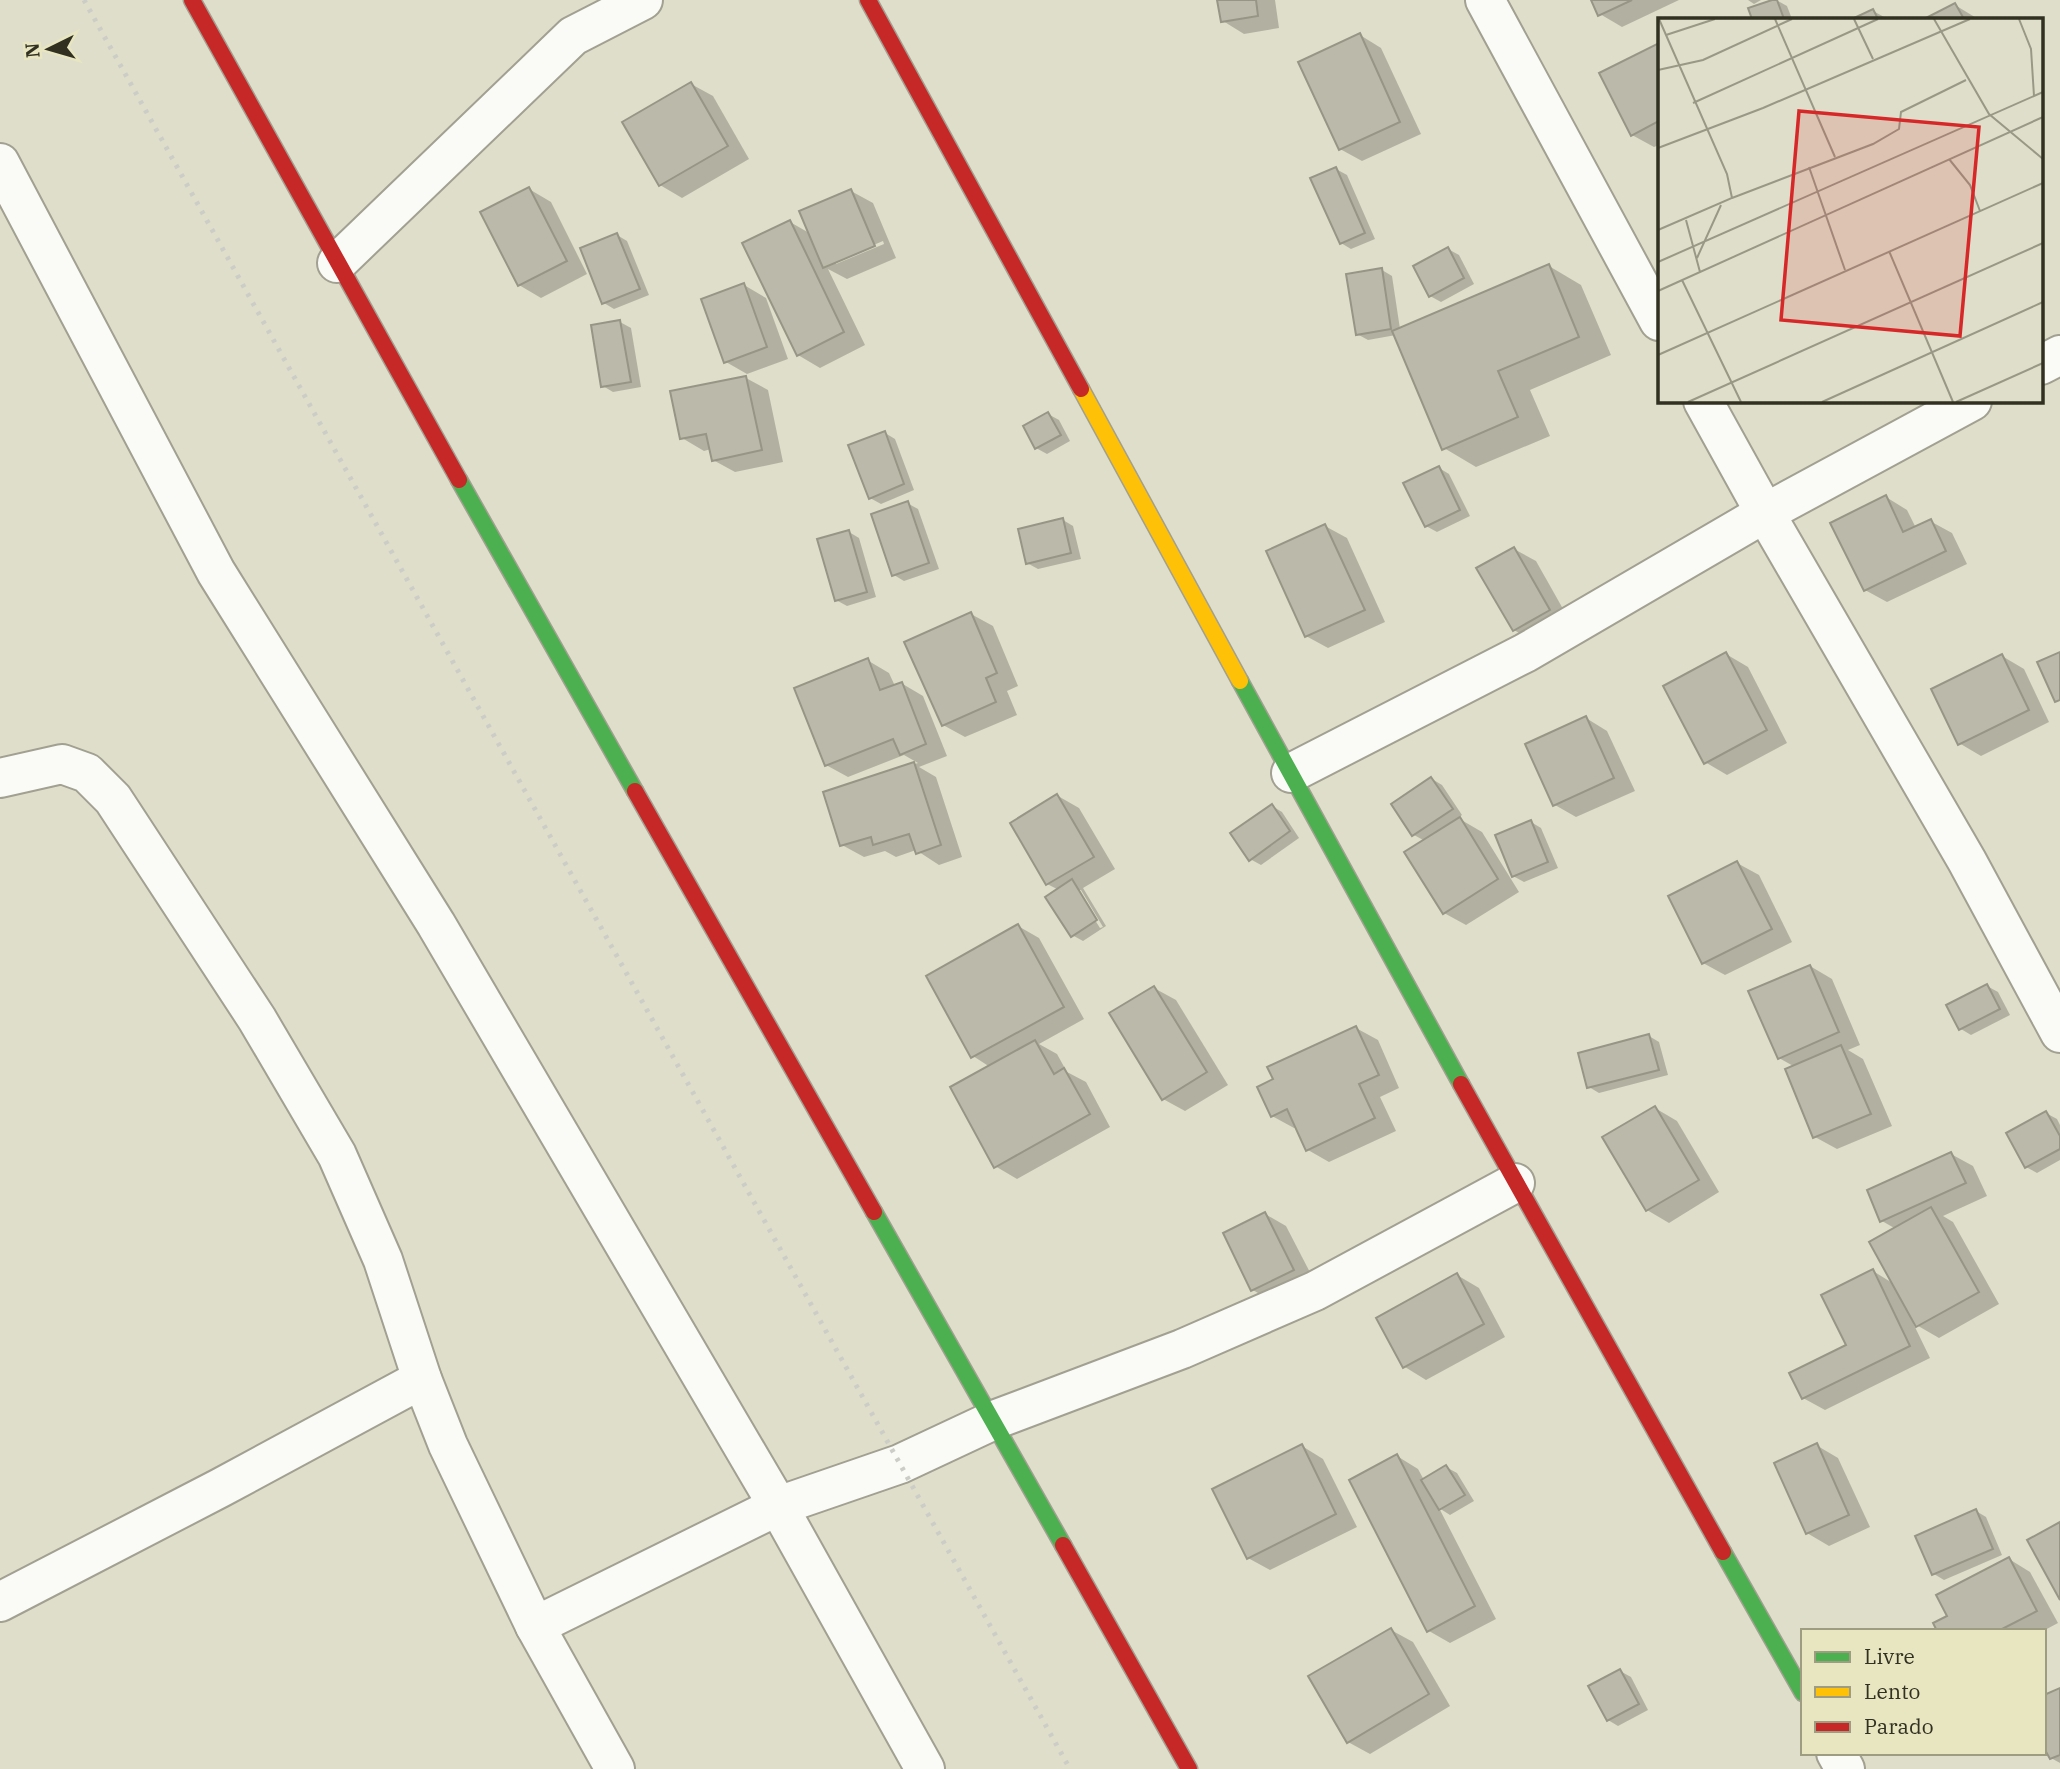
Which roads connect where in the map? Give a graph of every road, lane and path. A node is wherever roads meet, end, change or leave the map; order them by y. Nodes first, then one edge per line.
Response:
1 (192, 0) edge
2 (643, 0) edge
3 (868, 0) edge
4 (1485, 0) edge
5 (0, 163) edge
6 (337, 263) junction
7 (1658, 319) edge
8 (2060, 355) edge
9 (2042, 364) edge
10 (1704, 402) edge
11 (1970, 402) edge
12 (1765, 513) junction
13 (1291, 773) junction
14 (0, 778) edge
15 (2060, 1033) edge
16 (1515, 1183) junction
17 (422, 1379) junction
18 (994, 1420) junction
19 (778, 1506) junction
20 (0, 1602) edge
21 (535, 1626) junction
22 (1801, 1689) edge
23 (615, 1769) edge
24 (925, 1769) edge
25 (1189, 1769) edge

1 - 6 street
2 - 6 street
3 - 13 street
4 - 7 street
5 - 19 street
6 - 18 street
8 - 9 street
10 - 12 street
11 - 12 street
12 - 13 street
12 - 15 street
13 - 16 street
14 - 17 street
16 - 18 street
16 - 22 street
17 - 20 street
17 - 21 street
18 - 19 street
18 - 25 street
19 - 21 street
19 - 24 street
21 - 23 street

